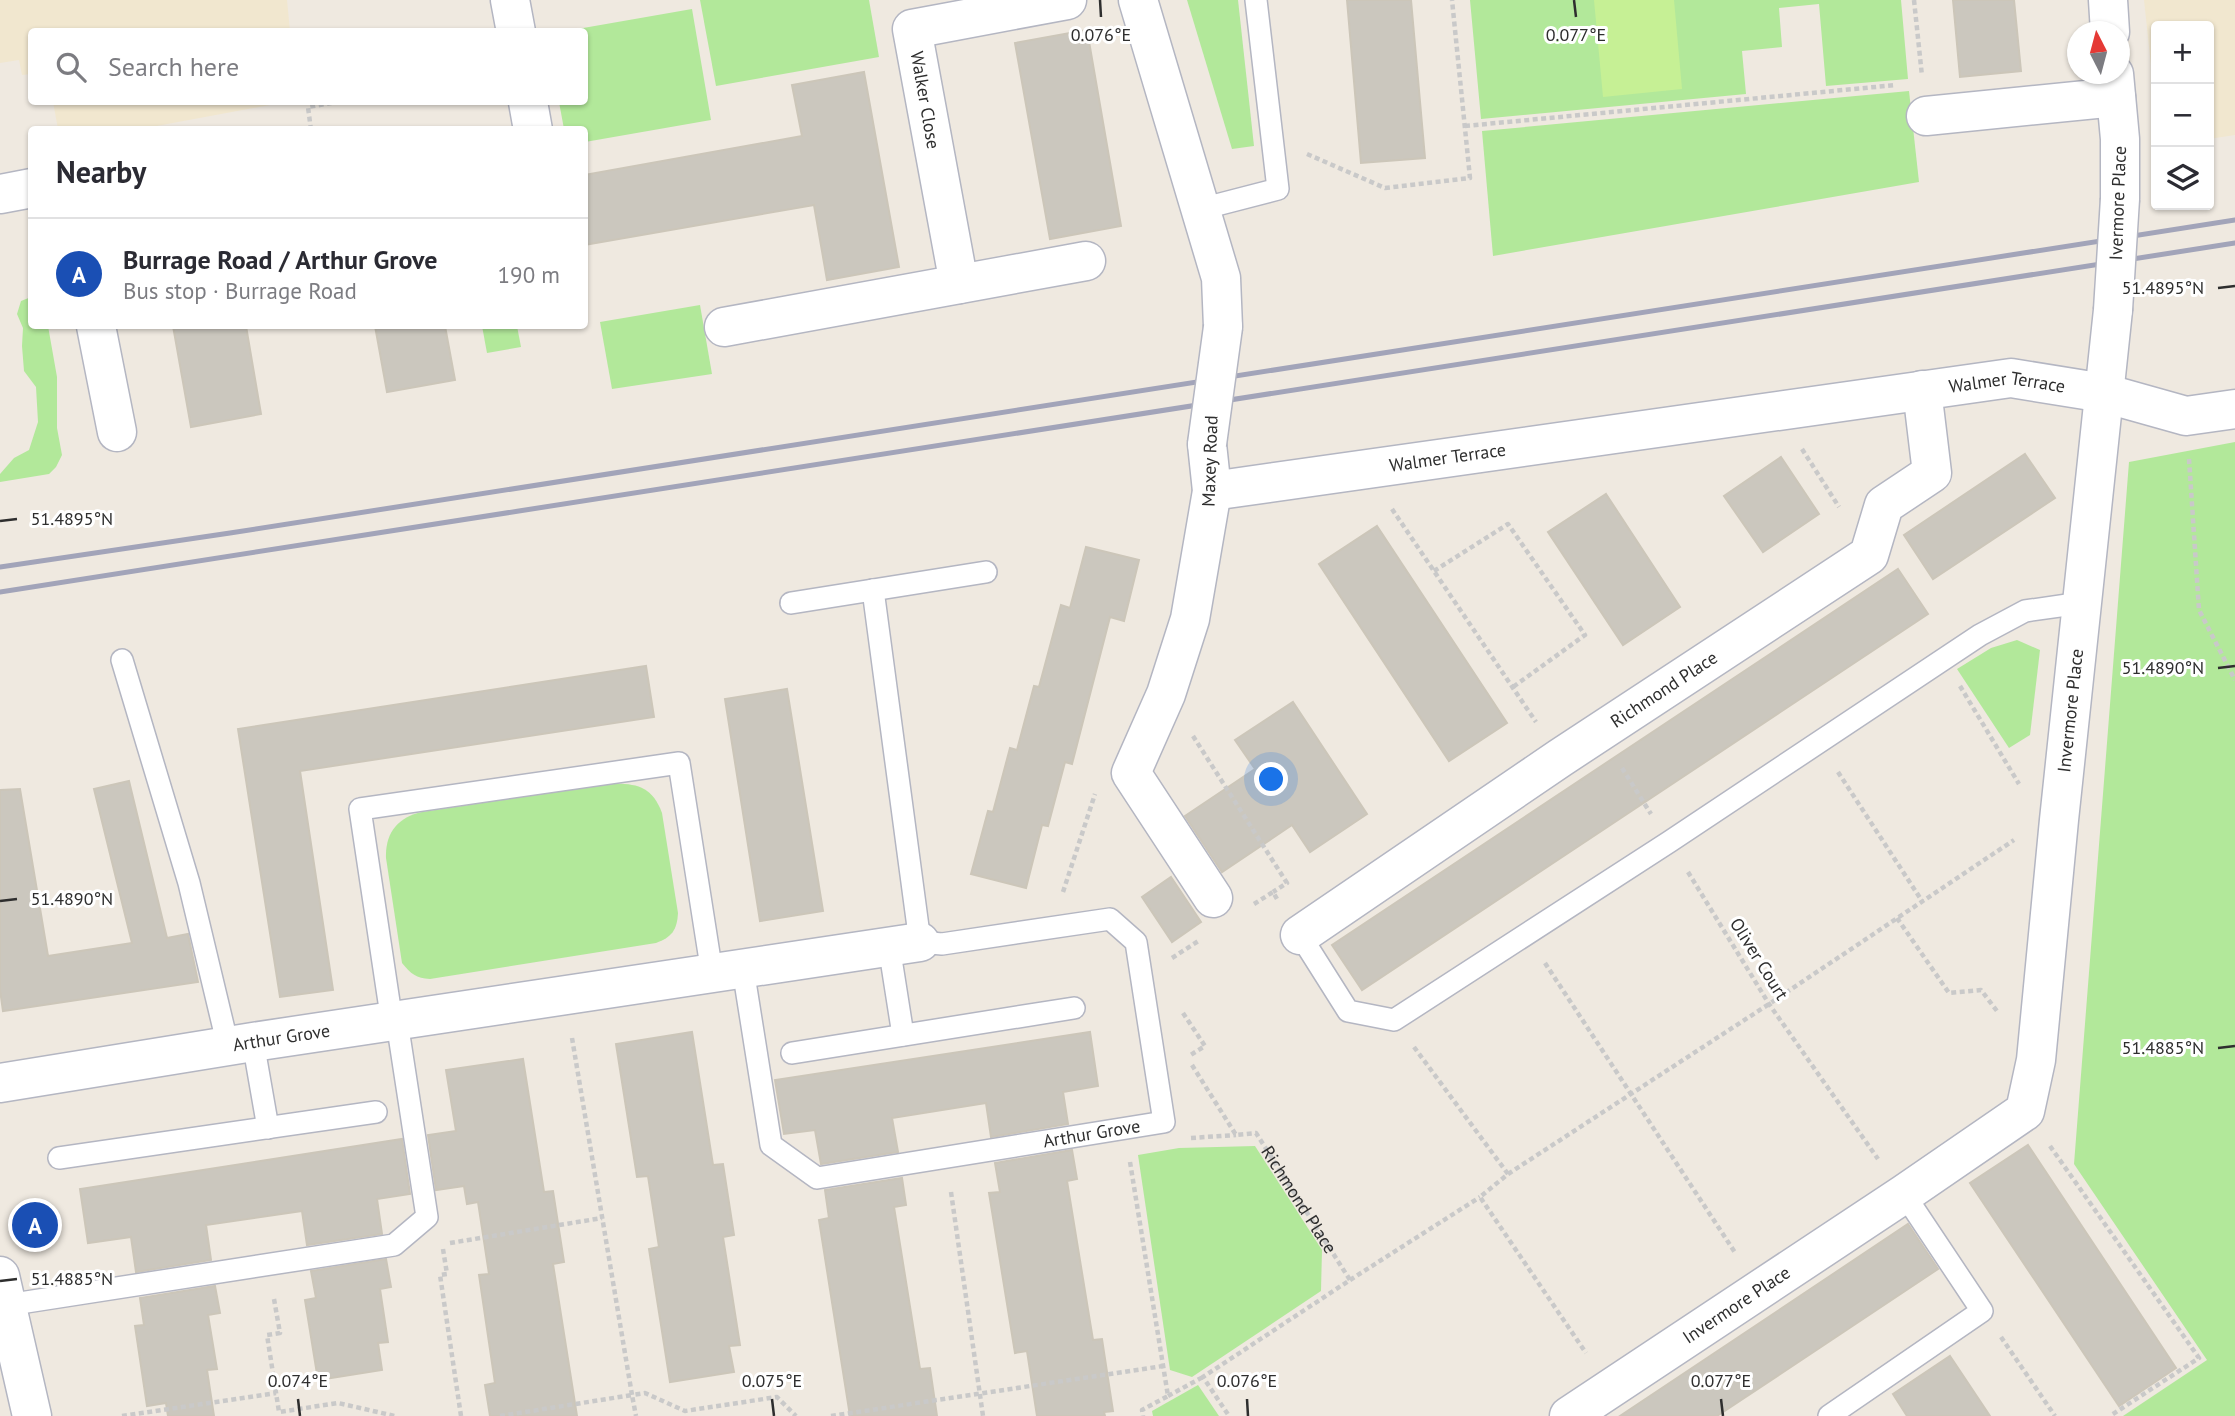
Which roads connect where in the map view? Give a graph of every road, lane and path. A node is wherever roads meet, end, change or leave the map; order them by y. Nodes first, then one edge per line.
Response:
1 (510, 0) edge
2 (1067, 0) edge
3 (1138, 0) edge
4 (1256, 0) edge
5 (1452, 0) edge
6 (1914, 0) edge
7 (2108, 0) edge
8 (2109, 21) edge
9 (515, 28) edge
10 (2115, 85) edge
11 (1924, 99) junction
12 (320, 105) edge
13 (529, 105) edge
14 (310, 126) edge
15 (532, 126) edge
16 (1465, 126) junction
17 (1270, 138) junction
18 (28, 189) edge
19 (0, 194) edge
20 (1201, 209) junction
21 (1086, 261) dead end
22 (959, 284) junction
23 (2113, 310) joint
24 (724, 327) dead end
25 (97, 329) edge
26 (1923, 390) junction
27 (2104, 393) junction
28 (2235, 409) edge
29 (1778, 411) junction
30 (2186, 416) junction
31 (117, 432) dead end
32 (1365, 470) junction
33 (1212, 491) junction
34 (1869, 555) junction
35 (1434, 571) junction
36 (986, 572) dead end
37 (873, 590) junction
38 (791, 603) dead end
39 (2081, 603) junction
40 (1943, 659) junction
41 (122, 660) dead end
42 (2235, 680) edge
43 (1513, 687) junction
44 (1166, 694) junction
45 (1599, 732) junction
46 (1818, 742) junction
47 (1560, 758) junction
48 (1130, 773) junction
49 (2024, 792) dead end
50 (2021, 835) dead end
51 (1669, 842) junction
52 (1273, 892) junction
53 (1213, 898) dead end
54 (1922, 901) junction
55 (1251, 907) dead end
56 (1897, 918) junction
57 (1067, 925) junction
58 (1526, 934) junction
59 (1207, 935) dead end
60 (1300, 935) junction
61 (904, 944) junction
62 (1163, 964) dead end
63 (727, 971) junction
64 (565, 996) junction
65 (1769, 1003) junction
66 (1176, 1004) dead end
67 (1074, 1008) dead end
68 (1394, 1020) junction
69 (395, 1022) junction
70 (904, 1035) junction
71 (240, 1044) junction
72 (792, 1053) dead end
73 (2036, 1060) junction
74 (0, 1083) edge
75 (1632, 1094) junction
76 (2025, 1111) junction
77 (376, 1112) dead end
78 (268, 1128) junction
79 (1125, 1129) junction
80 (59, 1158) dead end
81 (946, 1158) junction
82 (1508, 1174) junction
83 (1904, 1195) junction
84 (1480, 1197) junction
85 (602, 1218) junction
86 (269, 1264) junction
87 (1350, 1280) junction
88 (3, 1290) edge
89 (1760, 1290) junction
90 (1982, 1311) junction
91 (1163, 1366) junction
92 (1203, 1377) junction
93 (1611, 1389) junction
94 (276, 1393) junction
95 (980, 1393) junction
96 (632, 1395) junction
97 (1168, 1396) junction
98 (279, 1414) edge
99 (32, 1416) edge
100 (122, 1416) edge
101 (395, 1416) edge
102 (461, 1416) edge
103 (499, 1416) edge
104 (636, 1416) edge
105 (796, 1416) edge
106 (831, 1416) edge
107 (983, 1416) edge
108 (1143, 1416) edge
109 (1229, 1416) edge
110 (1569, 1416) edge
111 (1829, 1416) edge
112 (2054, 1416) edge
113 (2110, 1416) edge

1 - 9 street
2 - 22 street, Walker Close
3 - 20 street, Maxey Road
4 - 17 lane
5 - 16 path
6 - 11 path
7 - 8 street
10 - 11 street, Ivermore Place
10 - 23 street, Ivermore Place, bridge
11 - 16 path
12 - 14 path
13 - 15 street
16 - 17 path
17 - 20 lane
18 - 19 street
20 - 33 street, Maxey Road, bridge
21 - 22 street
22 - 24 street
23 - 27 street, Invermore Place
25 - 31 street
26 - 27 street, Walmer Terrace
26 - 29 street, Walmer Terrace
26 - 34 street
27 - 30 street, Walmer Terrace
27 - 39 street, Invermore Place
28 - 30 street, Walmer Terrace
29 - 32 street, Walmer Terrace
29 - 34 path
30 - 42 path
32 - 33 street, Walmer Terrace
32 - 35 path, Walmer Terrace
33 - 44 street, Maxey Road
34 - 45 street, Richmond Place
35 - 43 path, Walmer Terrace
35 - 43 path
36 - 37 lane
37 - 38 lane
37 - 61 lane
39 - 40 lane
39 - 73 street, Invermore Place
40 - 46 lane
40 - 49 path
41 - 71 lane
43 - 47 path, Walmer Terrace
44 - 48 street, Maxey Road
44 - 52 path
45 - 47 street, Richmond Place
45 - 51 path, Oliver Court
46 - 51 lane
46 - 54 path
47 - 60 street, Richmond Place
48 - 53 street
48 - 57 path
50 - 54 path
51 - 58 lane
51 - 65 path, Oliver Court
52 - 55 path
52 - 60 path
54 - 56 path
56 - 65 path
56 - 73 path
57 - 61 lane, Arthur Grove
57 - 79 lane, Arthur Grove
58 - 68 lane
58 - 75 path
59 - 62 path
60 - 68 lane
61 - 63 street, Arthur Grove
61 - 70 lane
63 - 64 street, Arthur Grove
63 - 69 lane
63 - 81 lane, Arthur Grove
64 - 69 street, Arthur Grove
64 - 85 path
65 - 75 path
65 - 83 path, Oliver Court
66 - 87 path, Richmond Place
67 - 70 lane
68 - 82 path
69 - 71 street, Arthur Grove
69 - 86 lane
70 - 72 lane
71 - 74 street, Arthur Grove
71 - 78 lane
73 - 76 street, Invermore Place
75 - 82 path
75 - 89 path
76 - 83 street, Invermore Place
76 - 113 path
77 - 78 lane
78 - 80 lane
79 - 81 lane, Arthur Grove
79 - 91 path
81 - 95 path
82 - 84 path
83 - 89 street, Invermore Place
83 - 90 lane
84 - 87 path
84 - 93 path
85 - 96 path
85 - 102 path
86 - 88 lane
86 - 94 path
87 - 92 path
88 - 99 street
89 - 93 street, Invermore Place
90 - 111 lane
90 - 112 path
91 - 95 path
91 - 97 path
92 - 97 path
92 - 109 path
93 - 110 street, Invermore Place
94 - 98 path
94 - 100 path
95 - 106 path
95 - 107 path
96 - 103 path
96 - 104 path
96 - 105 path
97 - 108 path
98 - 101 path

